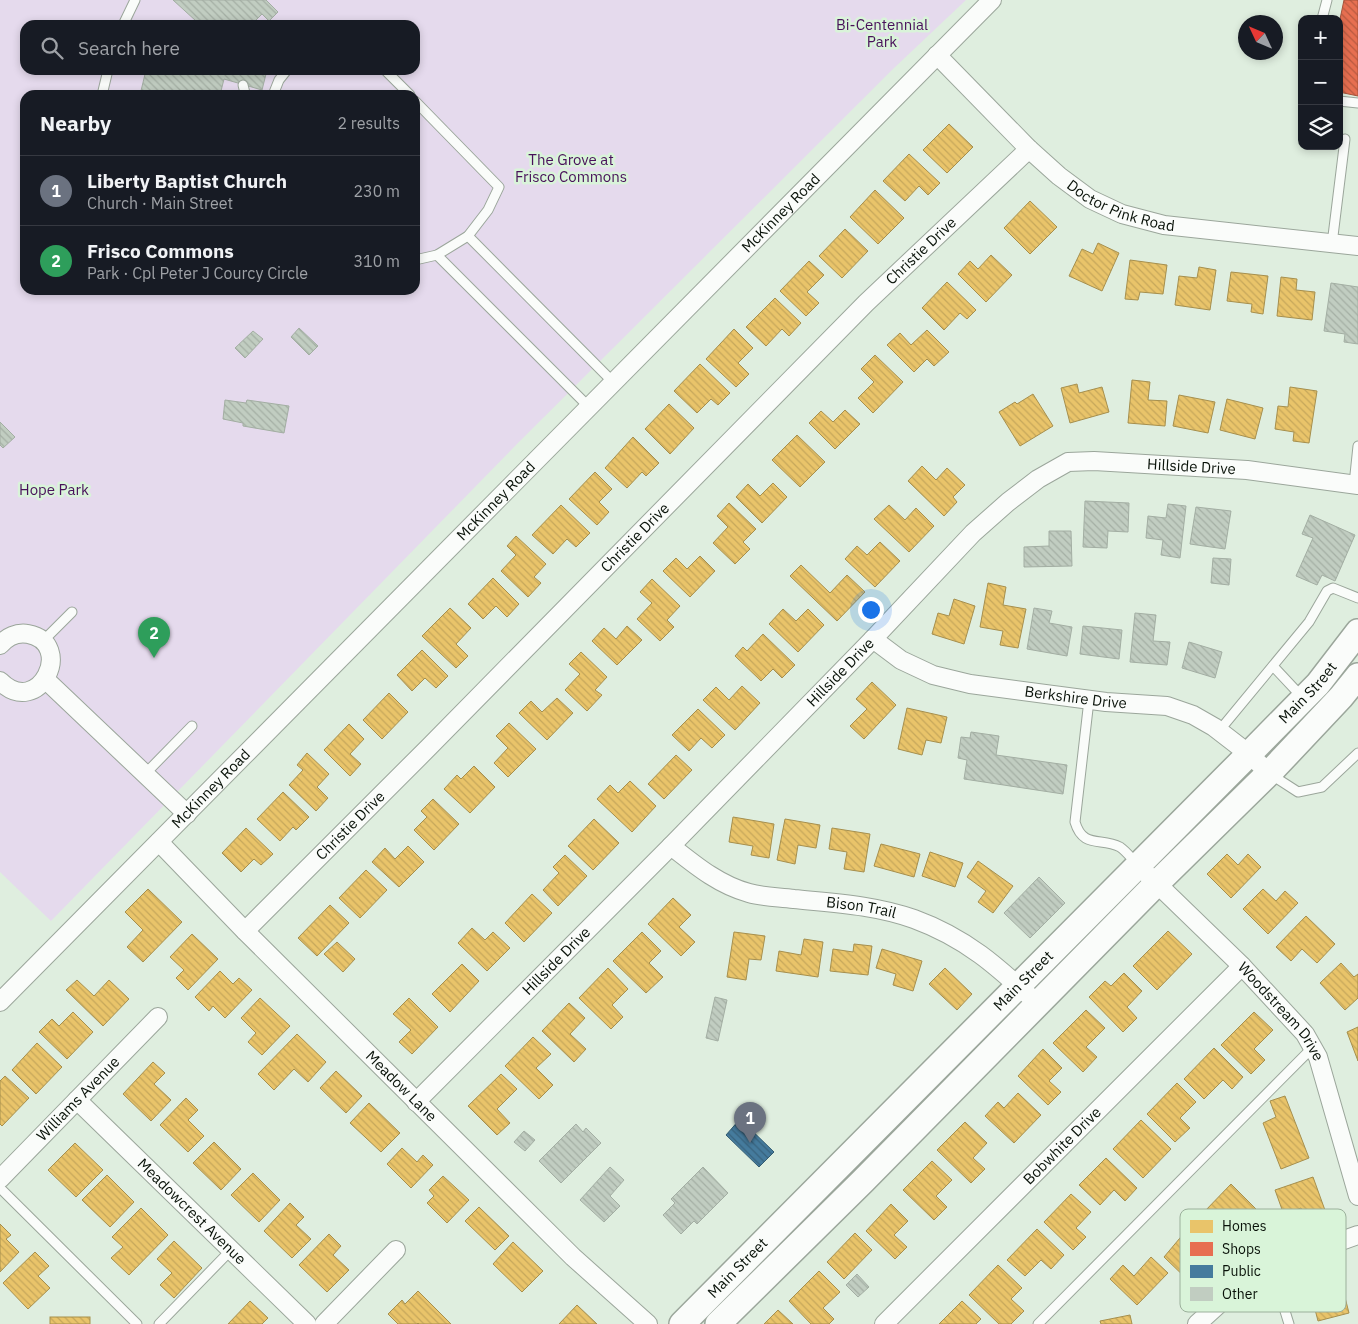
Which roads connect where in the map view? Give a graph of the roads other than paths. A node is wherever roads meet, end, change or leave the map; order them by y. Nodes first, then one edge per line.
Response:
1 (135, 0) edge
2 (992, 0) edge
3 (1327, 0) edge
4 (1323, 15) edge
5 (125, 20) edge
6 (937, 56) junction
7 (107, 75) edge
8 (283, 75) edge
9 (390, 75) edge
10 (243, 85) dead end
11 (103, 90) edge
12 (244, 90) edge
13 (275, 90) edge
14 (405, 90) edge
15 (1343, 101) edge
16 (1358, 103) edge
17 (420, 106) edge
18 (1345, 139) dead end
19 (1029, 149) junction
20 (468, 236) junction
21 (1332, 244) junction
22 (1358, 246) edge
23 (437, 255) junction
24 (420, 259) edge
25 (613, 382) junction
26 (589, 407) junction
27 (1358, 446) edge
28 (1356, 484) edge
29 (1358, 598) edge
30 (72, 612) dead end
31 (1358, 632) edge
32 (873, 639) junction
33 (42, 642) junction
34 (0, 645) edge
35 (1274, 666) junction
36 (1358, 676) edge
37 (46, 680) junction
38 (0, 681) edge
39 (1304, 698) junction
40 (1089, 700) junction
41 (192, 726) dead end
42 (1219, 731) junction
43 (1358, 753) edge
44 (1249, 754) junction
45 (1269, 773) junction
46 (145, 774) junction
47 (187, 814) junction
48 (159, 842) junction
49 (671, 846) junction
50 (1139, 866) junction
51 (1157, 883) junction
52 (245, 931) junction
53 (1242, 966) junction
54 (1018, 986) junction
55 (0, 1002) edge
56 (1038, 1004) junction
57 (158, 1017) dead end
58 (1313, 1046) junction
59 (77, 1100) junction
60 (416, 1102) junction
61 (843, 1162) junction
62 (0, 1178) edge
63 (863, 1181) junction
64 (0, 1188) edge
65 (1358, 1196) edge
66 (1358, 1236) edge
67 (1346, 1240) edge
68 (231, 1250) junction
69 (396, 1250) dead end
70 (1210, 1312) edge
71 (1285, 1312) edge
72 (137, 1324) edge
73 (159, 1324) edge
74 (307, 1324) edge
75 (324, 1324) edge
76 (648, 1324) edge
77 (682, 1324) edge
78 (718, 1324) edge
79 (884, 1324) edge
80 (1038, 1324) edge
81 (1197, 1324) edge
82 (1289, 1324) edge

1 - 5 lane
2 - 6 street, McKinney Road
3 - 4 lane
6 - 19 street, Doctor Pink Road
6 - 25 street, McKinney Road
7 - 11 lane
8 - 13 lane
9 - 14 lane
10 - 12 lane
15 - 16 lane
17 - 20 lane
18 - 21 lane
19 - 21 street, Doctor Pink Road
19 - 52 street, Christie Drive
20 - 23 lane
20 - 25 lane
21 - 22 street, Doctor Pink Road
23 - 24 lane
23 - 26 lane
25 - 26 street, McKinney Road
26 - 47 street, McKinney Road
27 - 28 lane
28 - 32 street, Hillside Drive
29 - 35 lane
30 - 33 lane
31 - 39 main road, Main Street
32 - 40 street, Berkshire Drive
32 - 49 street, Hillside Drive
33 - 34 street
33 - 37 street
35 - 39 lane
35 - 42 lane
36 - 45 main road, Main Street
37 - 38 street
37 - 46 street
39 - 44 main road, Main Street
40 - 42 street, Berkshire Drive
40 - 50 lane
41 - 46 lane
42 - 44 street, Berkshire Drive
43 - 45 lane
44 - 45 street, Berkshire Drive
44 - 50 main road, Main Street
45 - 51 main road, Main Street
46 - 47 street
47 - 48 street, McKinney Road
48 - 52 street, Meadow Lane
48 - 55 street, McKinney Road
49 - 54 street, Bison Trail
49 - 60 street, Hillside Drive
50 - 51 street, Woodstream Drive
50 - 54 main road, Main Street
51 - 53 street, Woodstream Drive
51 - 56 main road, Main Street
52 - 60 street, Meadow Lane
53 - 58 street, Woodstream Drive
53 - 79 street, Bobwhite Drive
54 - 56 street, Bison Trail
54 - 61 main road, Main Street
56 - 63 main road, Main Street
57 - 59 street, Williams Avenue
58 - 65 street, Woodstream Drive
58 - 80 lane
59 - 62 street, Williams Avenue
59 - 68 street, Meadowcrest Avenue
60 - 76 street, Meadow Lane
61 - 63 main road
61 - 77 main road, Main Street
63 - 78 main road, Main Street
64 - 72 lane
66 - 67 street
68 - 73 lane
68 - 74 street, Meadowcrest Avenue
69 - 75 street
70 - 81 street
71 - 82 lane

